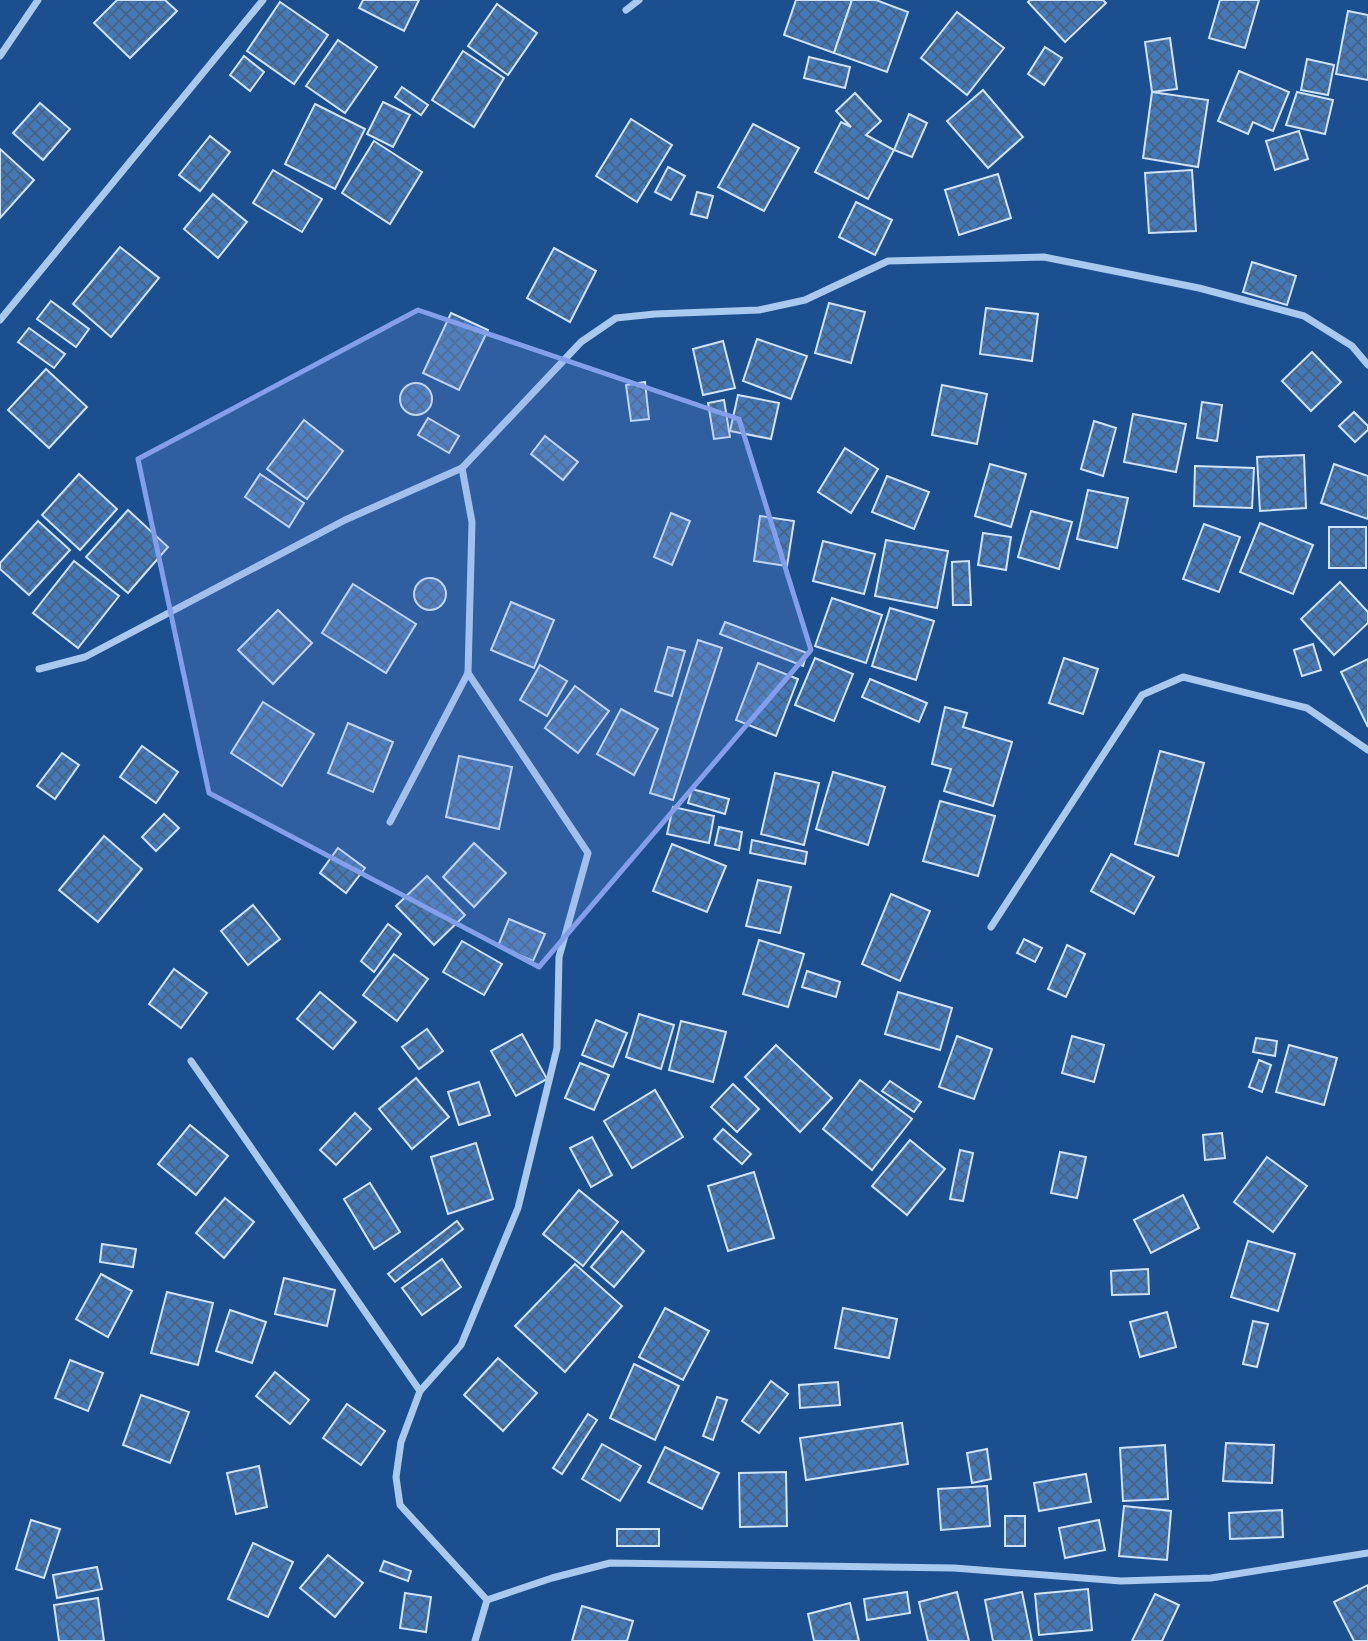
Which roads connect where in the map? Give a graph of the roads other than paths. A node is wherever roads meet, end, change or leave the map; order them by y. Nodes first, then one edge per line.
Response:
1 (38, 0) edge
2 (263, 0) edge
3 (639, 0) edge
4 (626, 10) dead end
5 (0, 56) edge
6 (0, 320) edge
7 (1368, 365) edge
8 (463, 468) junction
9 (39, 669) dead end
10 (468, 673) junction
11 (1368, 750) edge
12 (390, 822) dead end
13 (991, 926) dead end
14 (191, 1061) dead end
15 (420, 1391) junction
16 (1368, 1553) edge
17 (487, 1600) junction
18 (475, 1641) edge

1 - 5 street
2 - 6 street
3 - 4 street
7 - 8 street
8 - 9 street
8 - 10 street
10 - 12 street
10 - 15 street
11 - 13 street
14 - 15 street
15 - 17 street
16 - 17 street
17 - 18 street

